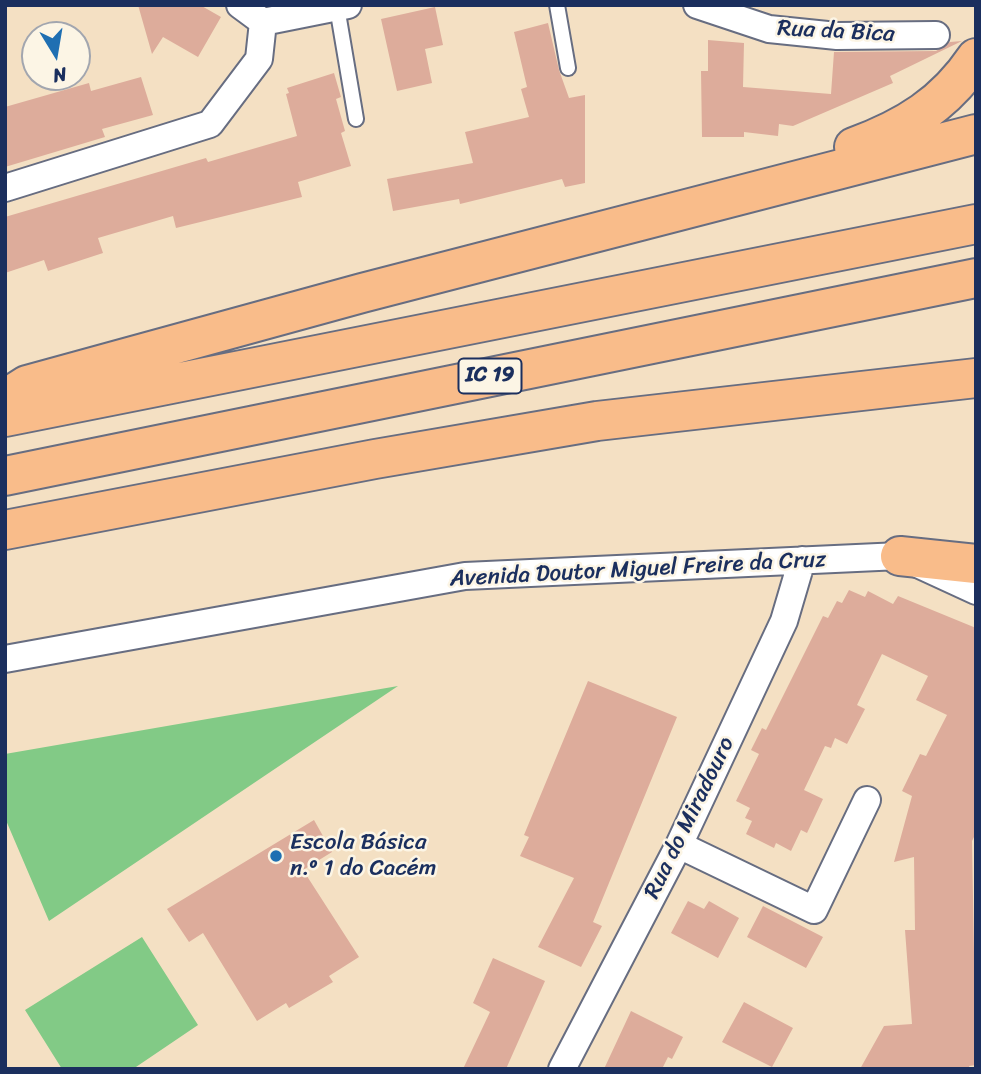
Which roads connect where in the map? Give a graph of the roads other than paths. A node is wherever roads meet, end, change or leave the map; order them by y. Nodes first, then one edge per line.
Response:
1 (240, 5) edge
2 (557, 5) edge
3 (697, 5) edge
4 (343, 6) edge
5 (263, 22) junction
6 (936, 35) dead end
7 (976, 58) edge
8 (568, 68) dead end
9 (356, 119) dead end
10 (976, 134) edge
11 (5, 188) edge
12 (737, 197) junction
13 (976, 224) edge
14 (976, 278) edge
15 (976, 378) edge
16 (904, 386) junction
17 (5, 399) edge
18 (976, 403) edge
19 (5, 417) edge
20 (5, 475) edge
21 (5, 530) edge
22 (900, 556) joint
23 (802, 560) junction
24 (972, 572) edge
25 (5, 659) edge
26 (867, 800) dead end
27 (679, 845) junction
28 (562, 1069) edge

1 - 5 street
2 - 8 lane
3 - 6 street, Rua da Bica
4 - 5 street
4 - 9 lane
5 - 11 street
7 - 12 highway
10 - 12 highway
12 - 17 highway
13 - 19 highway, IC 19
14 - 20 highway, IC 19
15 - 16 highway
16 - 18 highway
16 - 21 highway
22 - 23 street, Avenida Doutor Miguel Freire da Cruz
22 - 24 highway
23 - 25 street, Avenida Doutor Miguel Freire da Cruz
23 - 27 street, Rua do Miradouro
26 - 27 street
27 - 28 street, Rua do Miradouro

